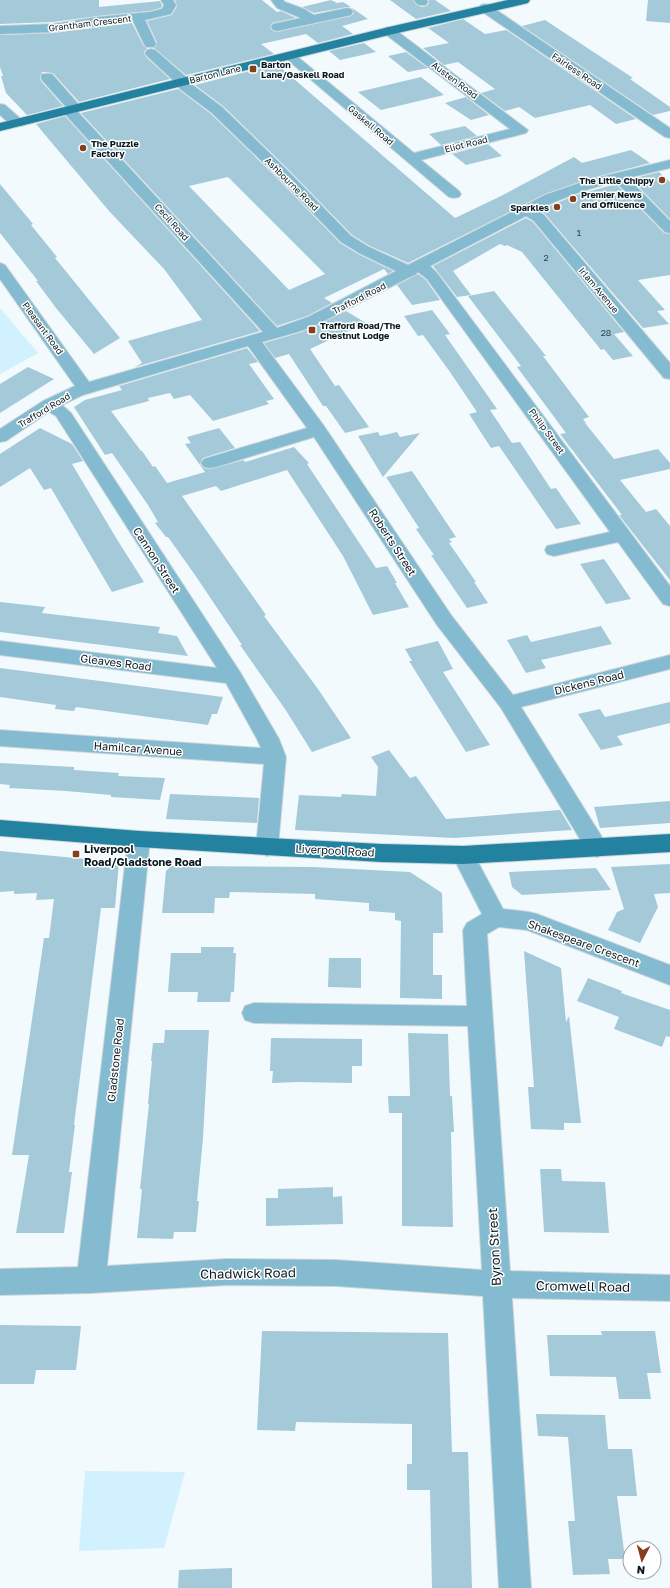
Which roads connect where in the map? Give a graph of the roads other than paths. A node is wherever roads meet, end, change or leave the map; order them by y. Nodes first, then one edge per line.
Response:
1 (167, 0) edge
2 (277, 0) edge
3 (524, 0) edge
4 (484, 8) junction
5 (347, 12) dead end
6 (137, 17) junction
7 (311, 19) junction
8 (276, 26) dead end
9 (0, 30) edge
10 (389, 31) junction
11 (289, 56) junction
12 (47, 77) dead end
13 (183, 82) junction
14 (0, 108) edge
15 (72, 110) junction
16 (17, 123) junction
17 (0, 127) edge
18 (521, 130) joint
19 (670, 134) edge
20 (411, 158) junction
21 (670, 164) edge
22 (618, 176) junction
23 (454, 194) dead end
24 (526, 210) junction
25 (670, 229) edge
26 (0, 268) edge
27 (414, 269) junction
28 (274, 334) junction
29 (252, 340) junction
30 (670, 374) edge
31 (86, 388) junction
32 (49, 405) junction
33 (318, 430) junction
34 (0, 437) edge
35 (210, 463) dead end
36 (622, 535) junction
37 (554, 550) dead end
38 (670, 600) edge
39 (0, 648) edge
40 (670, 662) edge
41 (232, 677) junction
42 (508, 703) junction
43 (0, 738) edge
44 (267, 739) junction
45 (0, 828) edge
46 (139, 839) junction
47 (670, 843) edge
48 (267, 846) junction
49 (597, 848) junction
50 (463, 855) junction
51 (496, 916) junction
52 (670, 975) edge
53 (254, 1013) dead end
54 (481, 1016) junction
55 (91, 1280) junction
56 (0, 1282) edge
57 (496, 1284) junction
58 (670, 1288) edge
59 (515, 1588) edge

1 - 6 street, Grantham Crescent
2 - 7 street
3 - 4 main road, Barton Lane
4 - 10 main road, Barton Lane
4 - 19 street, Fairless Road
5 - 7 street
6 - 9 street, Grantham Crescent
6 - 13 street, Ashbourne Road
7 - 8 street
10 - 11 main road, Barton Lane
10 - 18 street, Austen Road
11 - 13 main road, Barton Lane
11 - 20 street, Gaskell Road
12 - 15 street, Cecil Road
13 - 15 main road, Barton Lane
13 - 27 street, Ashbourne Road
14 - 16 street
15 - 16 main road, Barton Lane
15 - 28 street, Cecil Road
16 - 17 main road, Barton Lane
18 - 20 street, Eliot Road
20 - 23 street, Gaskell Road
21 - 22 street, Trafford Road
22 - 24 street, Trafford Road
22 - 25 street
24 - 27 street, Trafford Road
24 - 30 street, Irlam Avenue
26 - 31 street, Pleasant Road
27 - 28 street, Trafford Road
27 - 36 street, Philip Street
28 - 29 street, Trafford Road
29 - 31 street, Trafford Road
29 - 33 street, Roberts Street
31 - 32 street, Trafford Road
32 - 34 street, Trafford Road
32 - 41 street, Cannon Street
33 - 35 street
33 - 42 street, Roberts Street
36 - 37 street
36 - 38 street, Philip Street
39 - 41 street, Gleaves Road
40 - 42 street, Dickens Road
41 - 44 street, Cannon Street
42 - 49 street, Roberts Street
43 - 44 street, Hamilcar Avenue
44 - 48 street
45 - 46 main road, Liverpool Road
46 - 48 main road, Liverpool Road
46 - 55 street, Gladstone Road
47 - 49 main road, Liverpool Road
48 - 50 main road, Liverpool Road
49 - 50 main road, Liverpool Road
50 - 51 street
51 - 52 street, Shakespeare Crescent
51 - 54 street, Byron Street
53 - 54 street
54 - 57 street, Byron Street
55 - 56 street, Chadwick Road
55 - 57 street, Chadwick Road
57 - 58 street, Cromwell Road
57 - 59 street, Byron Street

